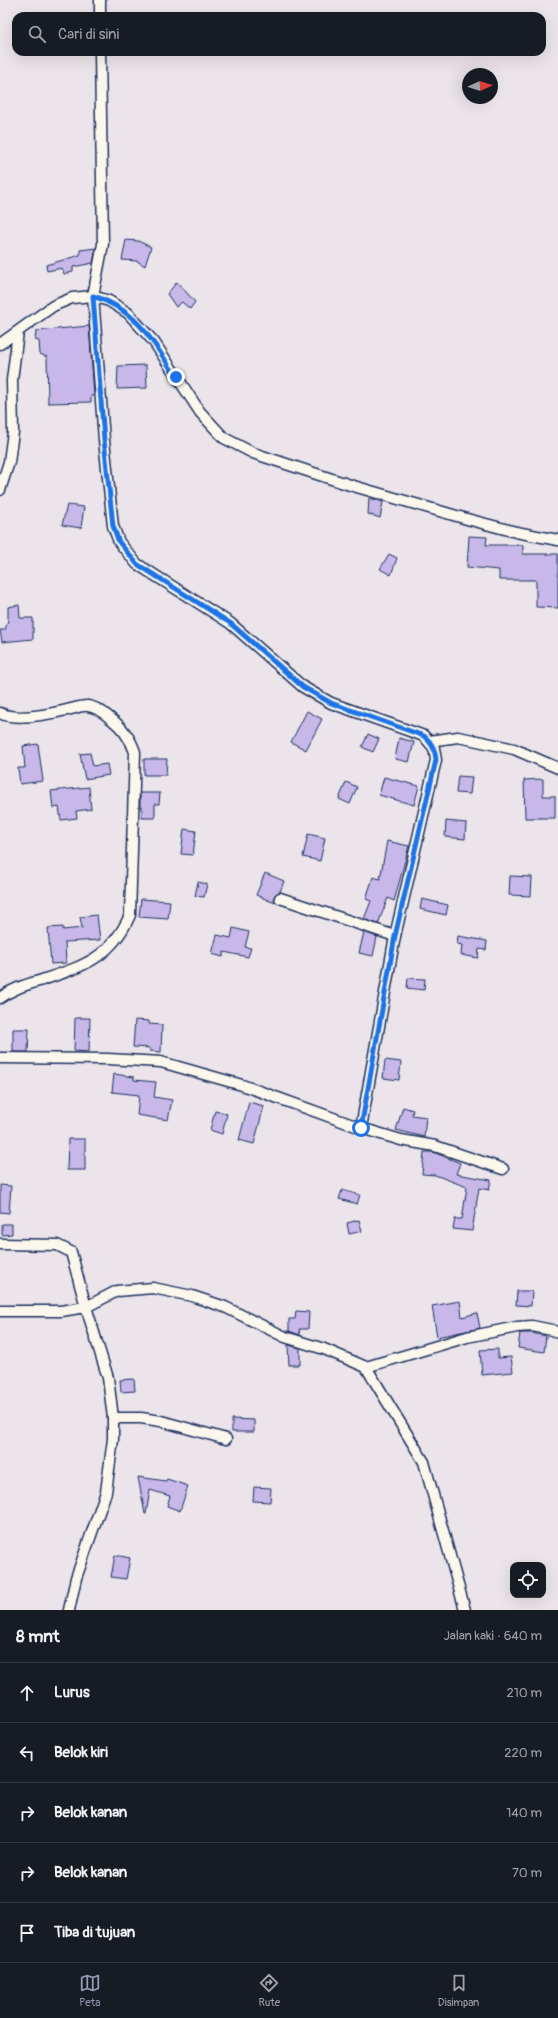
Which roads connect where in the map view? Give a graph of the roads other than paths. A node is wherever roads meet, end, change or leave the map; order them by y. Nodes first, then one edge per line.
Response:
1 (100, 0) edge
2 (100, 12) edge
3 (100, 56) edge
4 (93, 296) junction
5 (18, 332) junction
6 (0, 344) edge
7 (0, 490) edge
8 (558, 540) edge
9 (0, 713) edge
10 (429, 741) junction
11 (558, 768) edge
12 (280, 898) dead end
13 (395, 936) junction
14 (0, 998) edge
15 (0, 1058) edge
16 (361, 1128) junction
17 (503, 1169) dead end
18 (0, 1244) edge
19 (86, 1307) junction
20 (0, 1311) edge
21 (558, 1333) edge
22 (366, 1367) junction
23 (113, 1418) junction
24 (226, 1439) dead end
25 (69, 1610) edge
26 (465, 1610) edge

1 - 2 street
3 - 4 street
4 - 5 street
4 - 8 street
4 - 10 street
5 - 6 street
5 - 7 street
9 - 14 street
10 - 11 street
10 - 13 street
12 - 13 street
13 - 16 street
15 - 16 street
16 - 17 street
18 - 19 street
19 - 20 street
19 - 22 street
19 - 23 street
21 - 22 street
22 - 26 street
23 - 24 street
23 - 25 street

